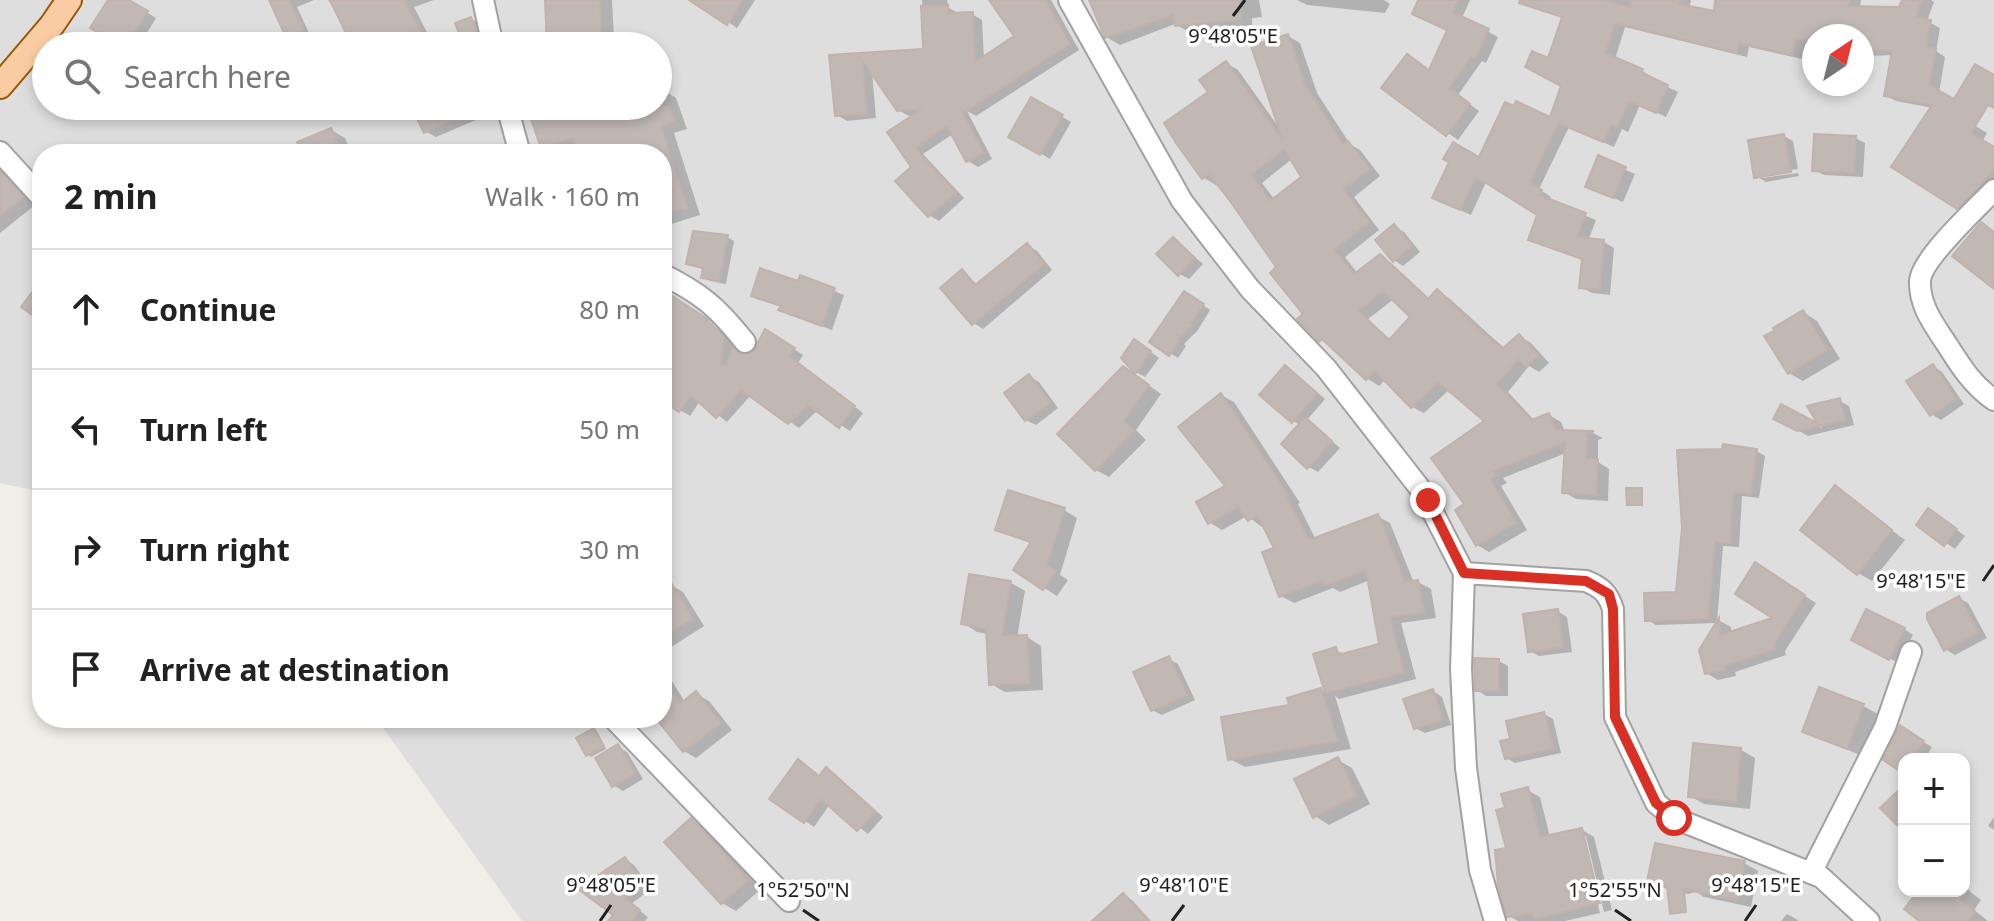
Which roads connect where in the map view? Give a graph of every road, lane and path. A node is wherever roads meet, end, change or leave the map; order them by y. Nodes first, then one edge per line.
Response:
1 (69, 0) edge
2 (483, 0) edge
3 (1069, 0) edge
4 (46, 32) edge
5 (490, 32) edge
6 (32, 48) edge
7 (0, 86) edge
8 (511, 120) edge
9 (517, 144) edge
10 (0, 152) edge
11 (32, 187) edge
12 (1994, 190) edge
13 (672, 279) edge
14 (745, 342) dead end
15 (1994, 400) edge
16 (1464, 573) junction
17 (1911, 652) dead end
18 (623, 728) edge
19 (1811, 873) junction
20 (789, 901) dead end
21 (1495, 921) edge
22 (1869, 921) edge

1 - 4 main road
2 - 5 street
3 - 16 street
6 - 7 main road
8 - 9 street
10 - 11 street
12 - 15 street
13 - 14 street
16 - 19 street
16 - 21 street
17 - 19 street
18 - 20 street
19 - 22 street

